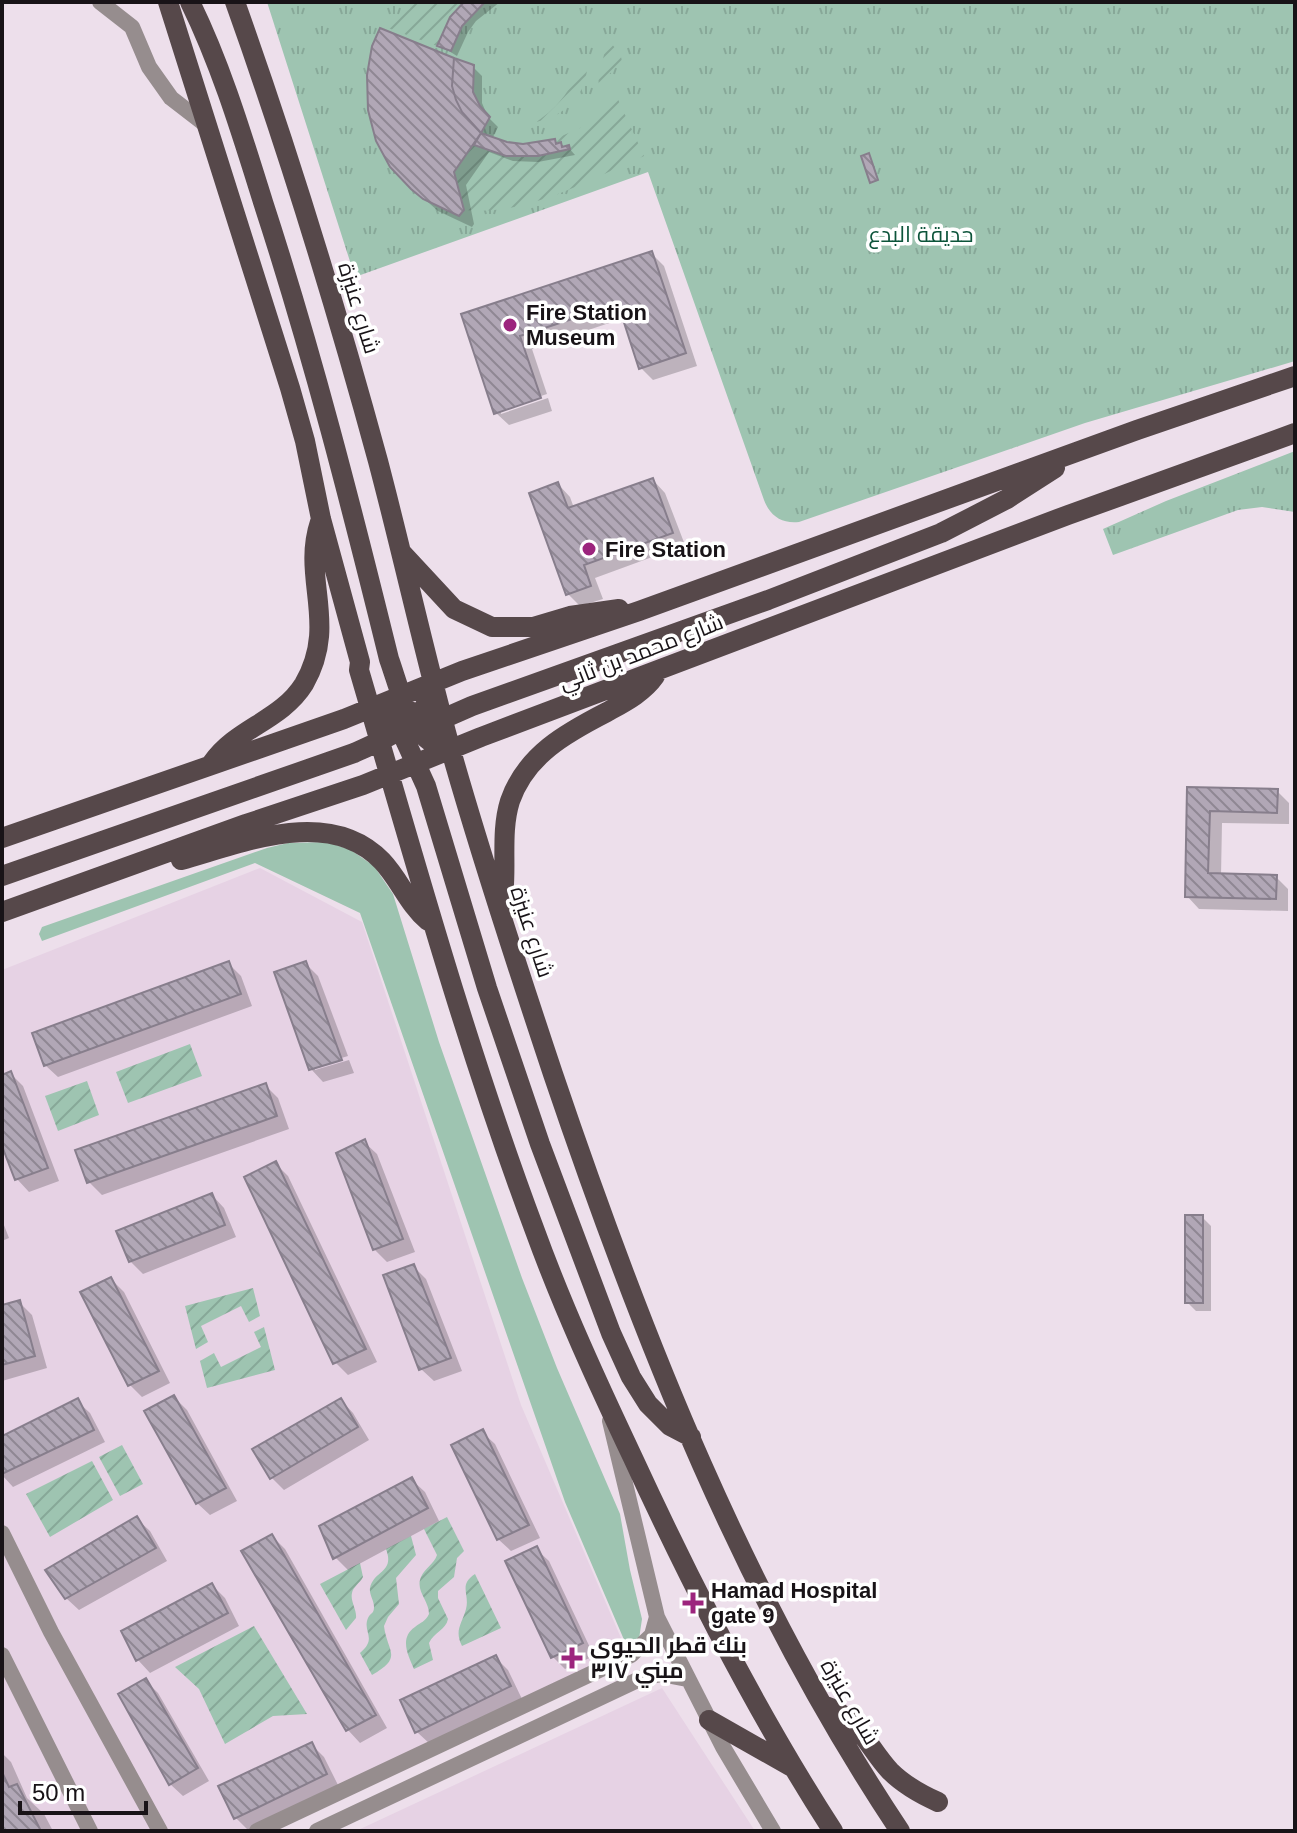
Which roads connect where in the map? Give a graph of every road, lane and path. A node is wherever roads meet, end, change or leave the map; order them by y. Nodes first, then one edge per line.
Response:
1 (100, 2) edge
2 (168, 2) edge
3 (190, 2) edge
4 (235, 2) edge
5 (206, 125) junction
6 (1295, 376) edge
7 (1295, 433) edge
8 (1087, 448) junction
9 (321, 519) junction
10 (402, 553) junction
11 (639, 611) junction
12 (658, 671) junction
13 (434, 684) junction
14 (402, 696) junction
15 (370, 707) junction
16 (443, 718) junction
17 (410, 731) junction
18 (379, 742) junction
19 (451, 750) junction
20 (417, 763) junction
21 (211, 764) junction
22 (387, 774) junction
23 (2, 838) edge
24 (122, 868) junction
25 (2, 876) edge
26 (2, 912) edge
27 (500, 915) junction
28 (431, 924) junction
29 (608, 1404) junction
30 (691, 1437) junction
31 (2, 1533) edge
32 (657, 1617) junction
33 (2, 1655) edge
34 (687, 1679) junction
35 (823, 1705) junction
36 (709, 1720) junction
37 (792, 1767) junction
38 (938, 1802) dead end
39 (90, 1831) edge
40 (160, 1831) edge
41 (257, 1831) edge
42 (317, 1831) edge
43 (773, 1831) edge
44 (833, 1831) edge
45 (900, 1831) edge

1 - 5 street
2 - 5 main road
3 - 14 main road
4 - 10 main road, شارع عنيزة
5 - 9 main road
6 - 8 main road, شارع محمد بن ثاني
7 - 12 main road, شارع محمد بن ثاني
8 - 11 main road, شارع محمد بن ثاني
8 - 16 main road
9 - 15 main road
9 - 21 main road
10 - 11 main road
10 - 13 main road, شارع عنيزة
11 - 13 main road, شارع محمد بن ثاني
12 - 19 main road, شارع محمد بن ثاني
12 - 27 main road
13 - 14 main road, شارع محمد بن ثاني
13 - 16 main road, شارع عنيزة
13 - 17 main road
14 - 15 main road, شارع محمد بن ثاني
14 - 17 main road
15 - 17 main road
15 - 18 main road
15 - 21 main road, شارع محمد بن ثاني
16 - 17 main road
16 - 19 main road, شارع عنيزة
17 - 18 main road
17 - 19 main road
17 - 20 main road
17 - 22 main road
18 - 22 main road
18 - 25 main road
19 - 20 main road, شارع محمد بن ثاني
19 - 27 main road, شارع عنيزة
20 - 22 main road, شارع محمد بن ثاني
20 - 30 main road
21 - 23 main road, شارع محمد بن ثاني
22 - 24 main road, شارع محمد بن ثاني
22 - 28 main road
24 - 26 main road, شارع محمد بن ثاني
24 - 28 main road
27 - 30 main road, شارع عنيزة
28 - 29 main road
29 - 32 street
29 - 37 main road
30 - 35 main road, شارع عنيزة
31 - 40 street
32 - 34 street
32 - 41 street
33 - 39 street
34 - 36 street
34 - 42 street
35 - 38 main road
35 - 45 main road, شارع عنيزة
36 - 37 main road
36 - 43 street
37 - 44 main road

